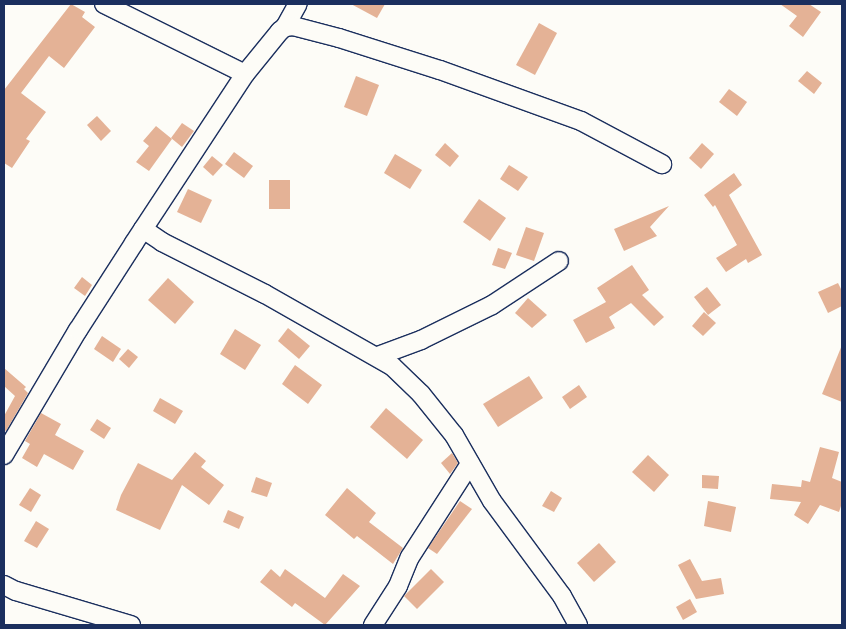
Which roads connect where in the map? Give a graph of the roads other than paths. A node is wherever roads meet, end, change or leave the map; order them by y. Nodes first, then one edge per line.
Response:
1 (104, 4) edge
2 (298, 4) edge
3 (285, 27) junction
4 (245, 74) junction
5 (662, 164) dead end
6 (143, 229) junction
7 (560, 261) dead end
8 (378, 356) junction
9 (4, 455) edge
10 (470, 464) junction
11 (4, 585) edge
12 (131, 625) edge
13 (374, 625) edge
14 (578, 625) edge

1 - 4 street
2 - 3 street
3 - 4 street
3 - 5 street
4 - 6 street
6 - 8 street
6 - 9 street
7 - 8 street
8 - 10 street
10 - 13 street
10 - 14 street
11 - 12 street

